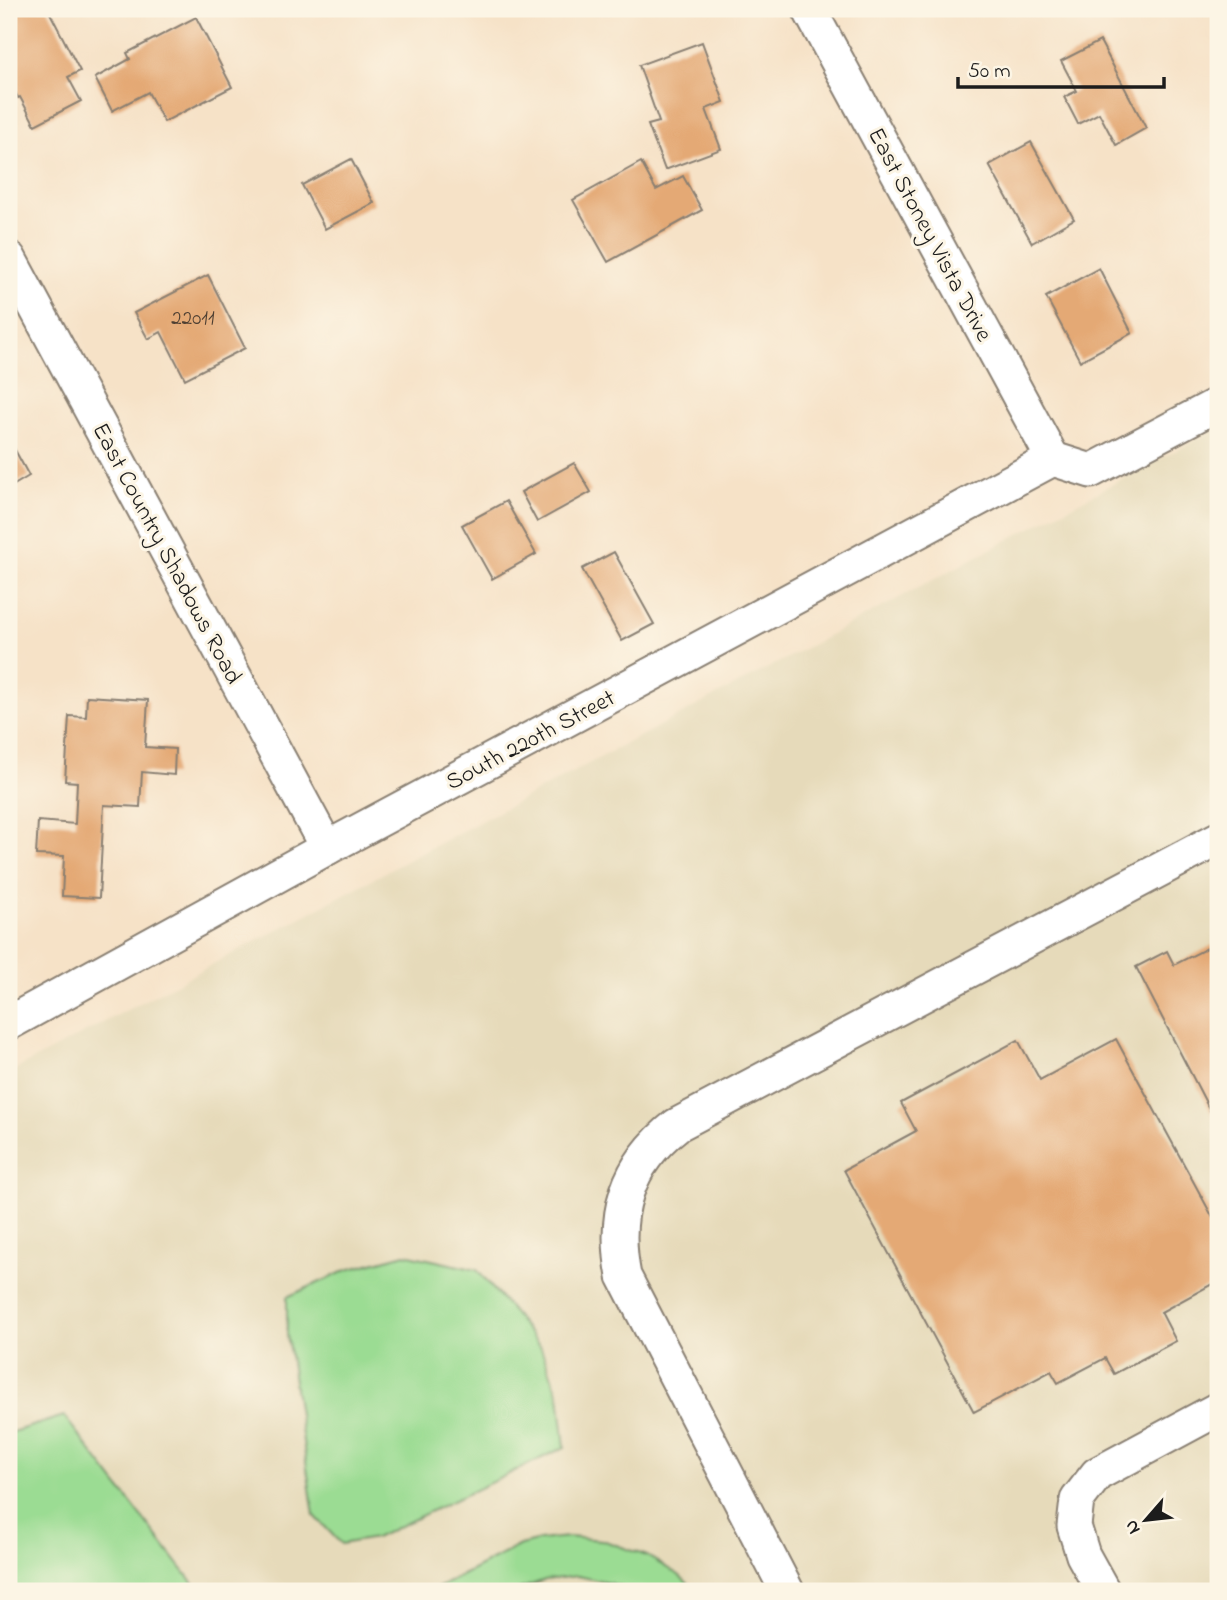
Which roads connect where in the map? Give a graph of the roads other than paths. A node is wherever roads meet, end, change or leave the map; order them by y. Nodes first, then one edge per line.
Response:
1 (809, 9) edge
2 (9, 258) edge
3 (1218, 404) edge
4 (1053, 459) junction
5 (1218, 839) edge
6 (327, 848) junction
7 (9, 1023) edge
8 (1218, 1409) edge
9 (787, 1591) edge
10 (1103, 1591) edge

1 - 4 street, East Stoney Vista Drive
2 - 6 street, East Country Shadows Road
3 - 4 street
4 - 6 street, South 220th Street
5 - 9 street
6 - 7 street, South 220th Street
8 - 10 street

